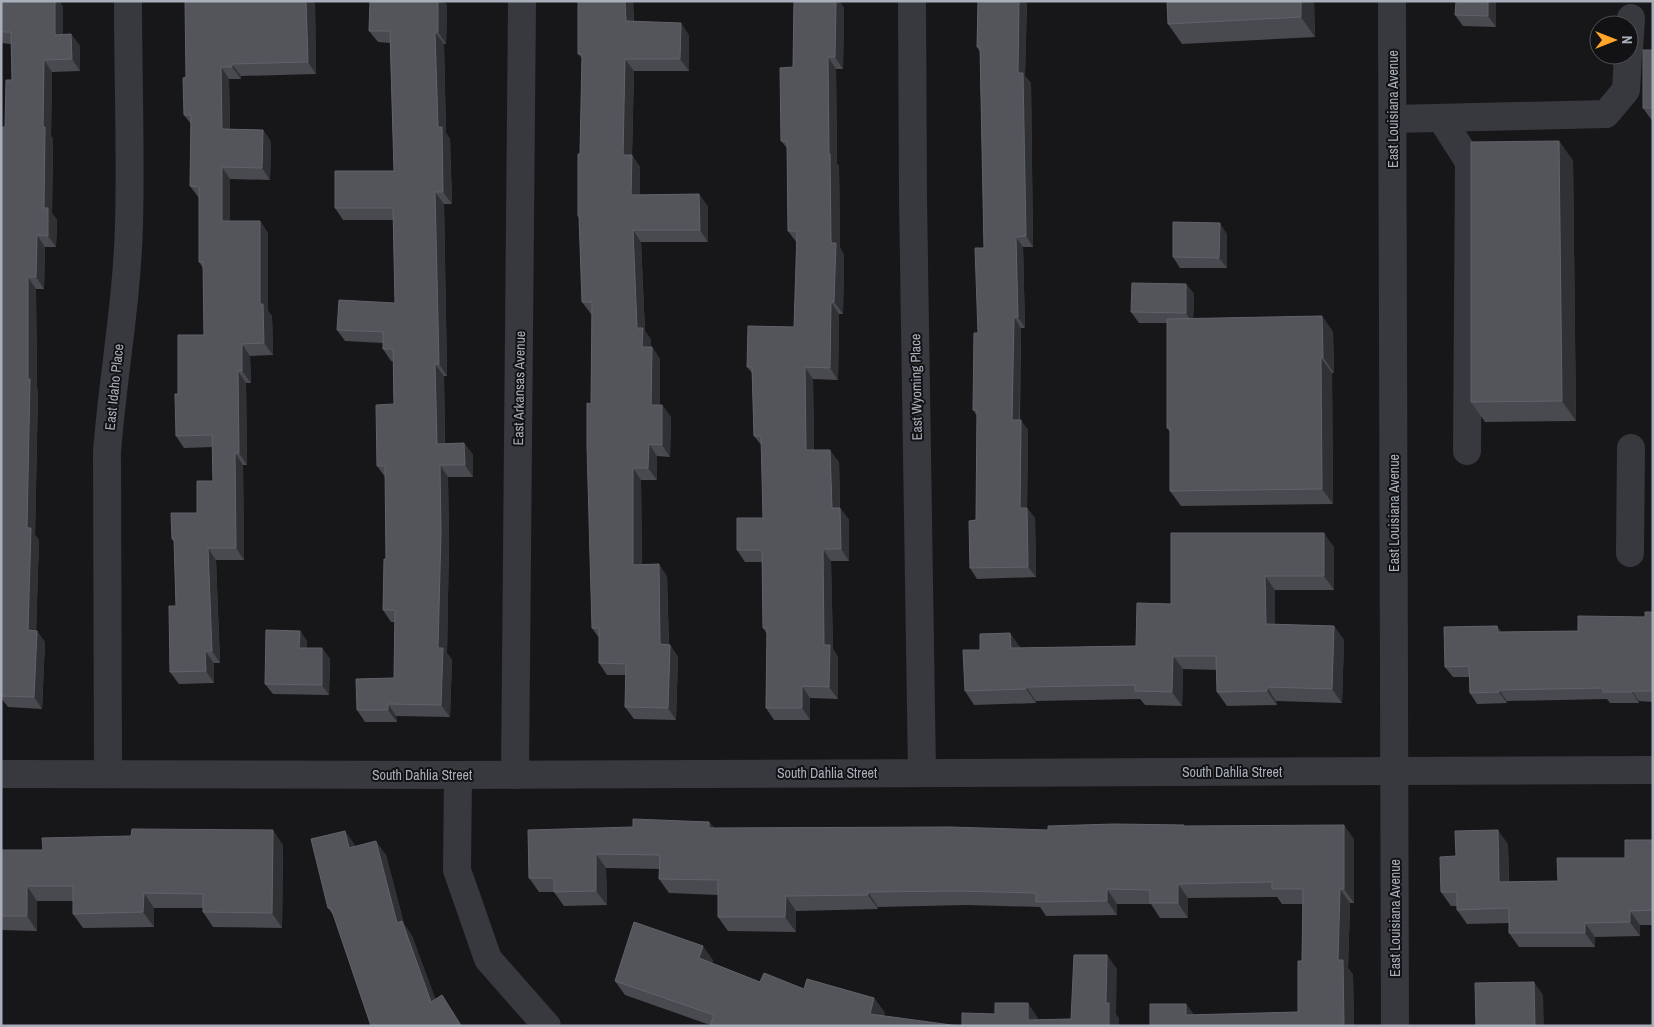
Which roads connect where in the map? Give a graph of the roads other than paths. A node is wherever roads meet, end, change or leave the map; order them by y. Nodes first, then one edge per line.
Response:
1 (128, 1) edge
2 (522, 1) edge
3 (912, 1) edge
4 (1392, 1) edge
5 (1627, 65) edge
6 (1442, 118) junction
7 (1393, 119) junction
8 (1631, 448) dead end
9 (1467, 451) dead end
10 (1630, 553) dead end
11 (1653, 770) edge
12 (1395, 771) junction
13 (922, 773) junction
14 (1, 774) edge
15 (108, 774) junction
16 (458, 775) junction
17 (515, 775) junction
18 (547, 1026) edge
19 (1395, 1026) edge

1 - 15 street, East Idaho Place
2 - 17 street, East Arkansas Avenue
3 - 13 street, East Wyoming Place
4 - 7 street, East Louisiana Avenue
5 - 6 street
6 - 7 street
6 - 9 street
7 - 12 street, East Louisiana Avenue
8 - 10 street
11 - 12 street, South Dahlia Street
12 - 13 street, South Dahlia Street
12 - 19 street, East Louisiana Avenue
13 - 17 street, South Dahlia Street
14 - 15 street, South Dahlia Street
15 - 16 street, South Dahlia Street
16 - 17 street, South Dahlia Street
16 - 18 street

